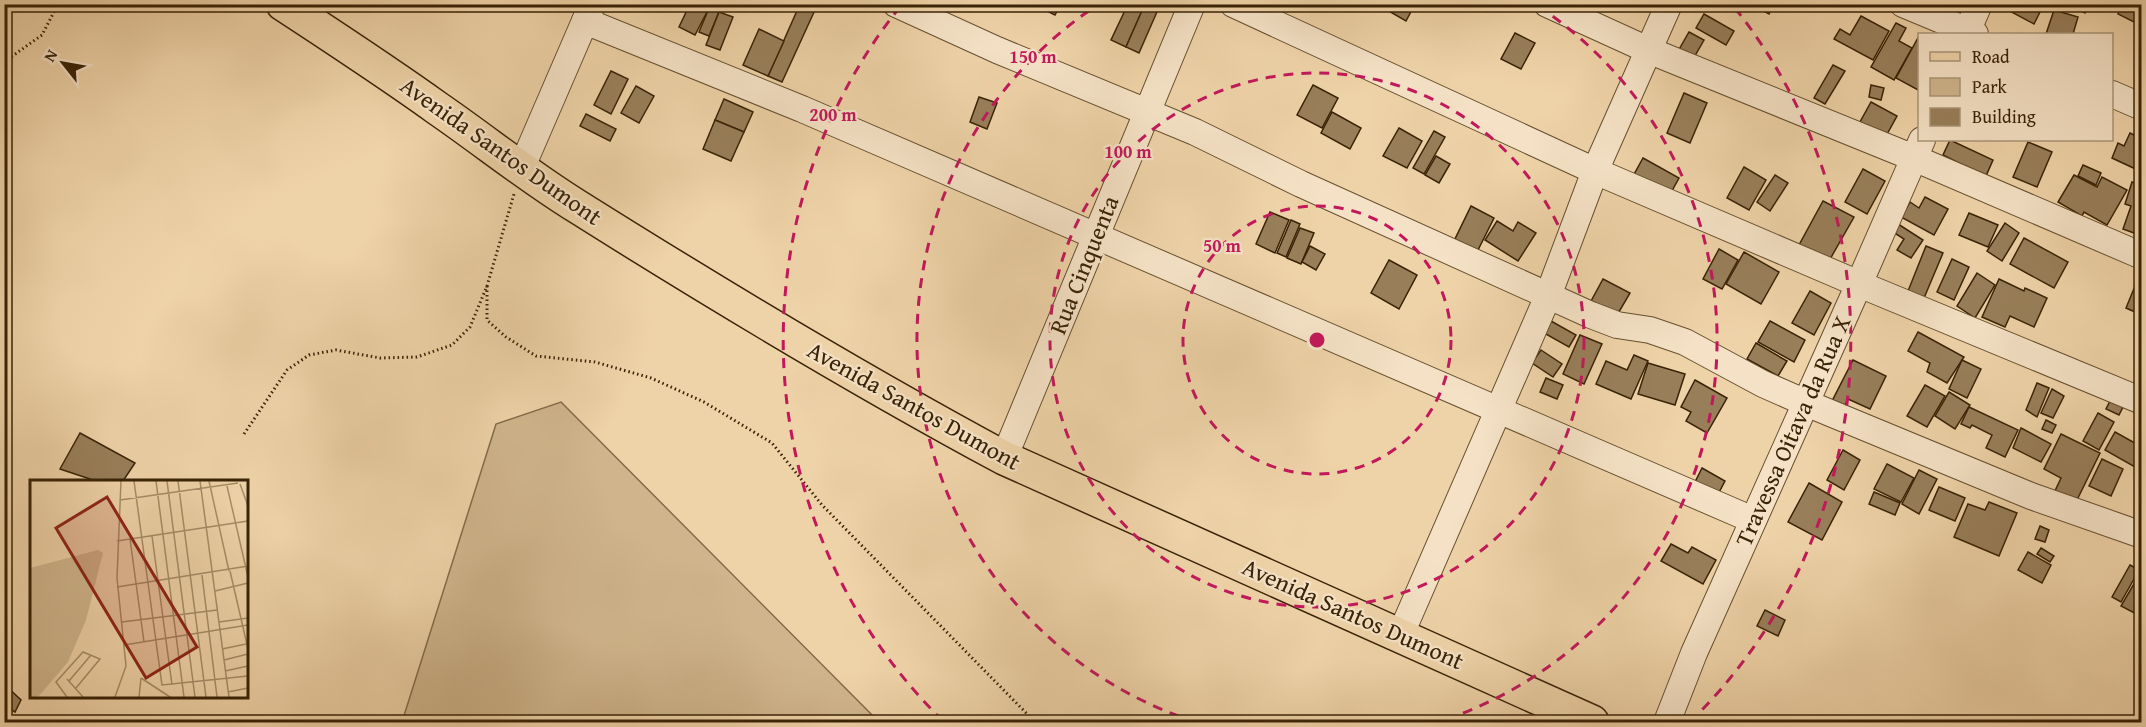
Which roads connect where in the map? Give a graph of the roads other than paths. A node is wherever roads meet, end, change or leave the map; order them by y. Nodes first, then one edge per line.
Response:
1 (283, 4) edge
2 (896, 4) edge
3 (1192, 4) edge
4 (1233, 4) edge
5 (1547, 4) edge
6 (1668, 4) edge
7 (1903, 4) edge
8 (1979, 4) edge
9 (589, 13) edge
10 (1970, 33) edge
11 (1648, 50) junction
12 (2113, 94) edge
13 (2142, 107) edge
14 (1147, 113) junction
15 (1918, 149) edge
16 (521, 169) junction
17 (1595, 171) junction
18 (1096, 237) junction
19 (2142, 256) edge
20 (1859, 284) junction
21 (1548, 296) junction
22 (2142, 401) edge
23 (1806, 403) junction
24 (1499, 410) junction
25 (1004, 458) junction
26 (1753, 520) junction
27 (2142, 536) edge
28 (1400, 636) junction
29 (1593, 723) edge
30 (1667, 723) edge

1 - 16 main road, Avenida Santos Dumont
2 - 14 street
3 - 14 street, Rua Cinquenta
4 - 17 street
5 - 11 street
6 - 11 street
7 - 10 street
8 - 10 street
9 - 16 street
9 - 18 street
11 - 15 street
11 - 17 street
12 - 13 street
14 - 18 street, Rua Cinquenta
14 - 21 street
15 - 19 street
15 - 20 street, Travessa Oitava da Rua X
16 - 25 main road, Avenida Santos Dumont
17 - 20 street
17 - 21 street
18 - 24 street
18 - 25 street, Rua Cinquenta
20 - 22 street
20 - 23 street, Travessa Oitava da Rua X
21 - 23 street
21 - 24 street
23 - 26 street, Travessa Oitava da Rua X
23 - 27 street
24 - 26 street
24 - 28 street
25 - 28 main road, Avenida Santos Dumont
26 - 30 street, Travessa Oitava da Rua X
28 - 29 main road, Avenida Santos Dumont

